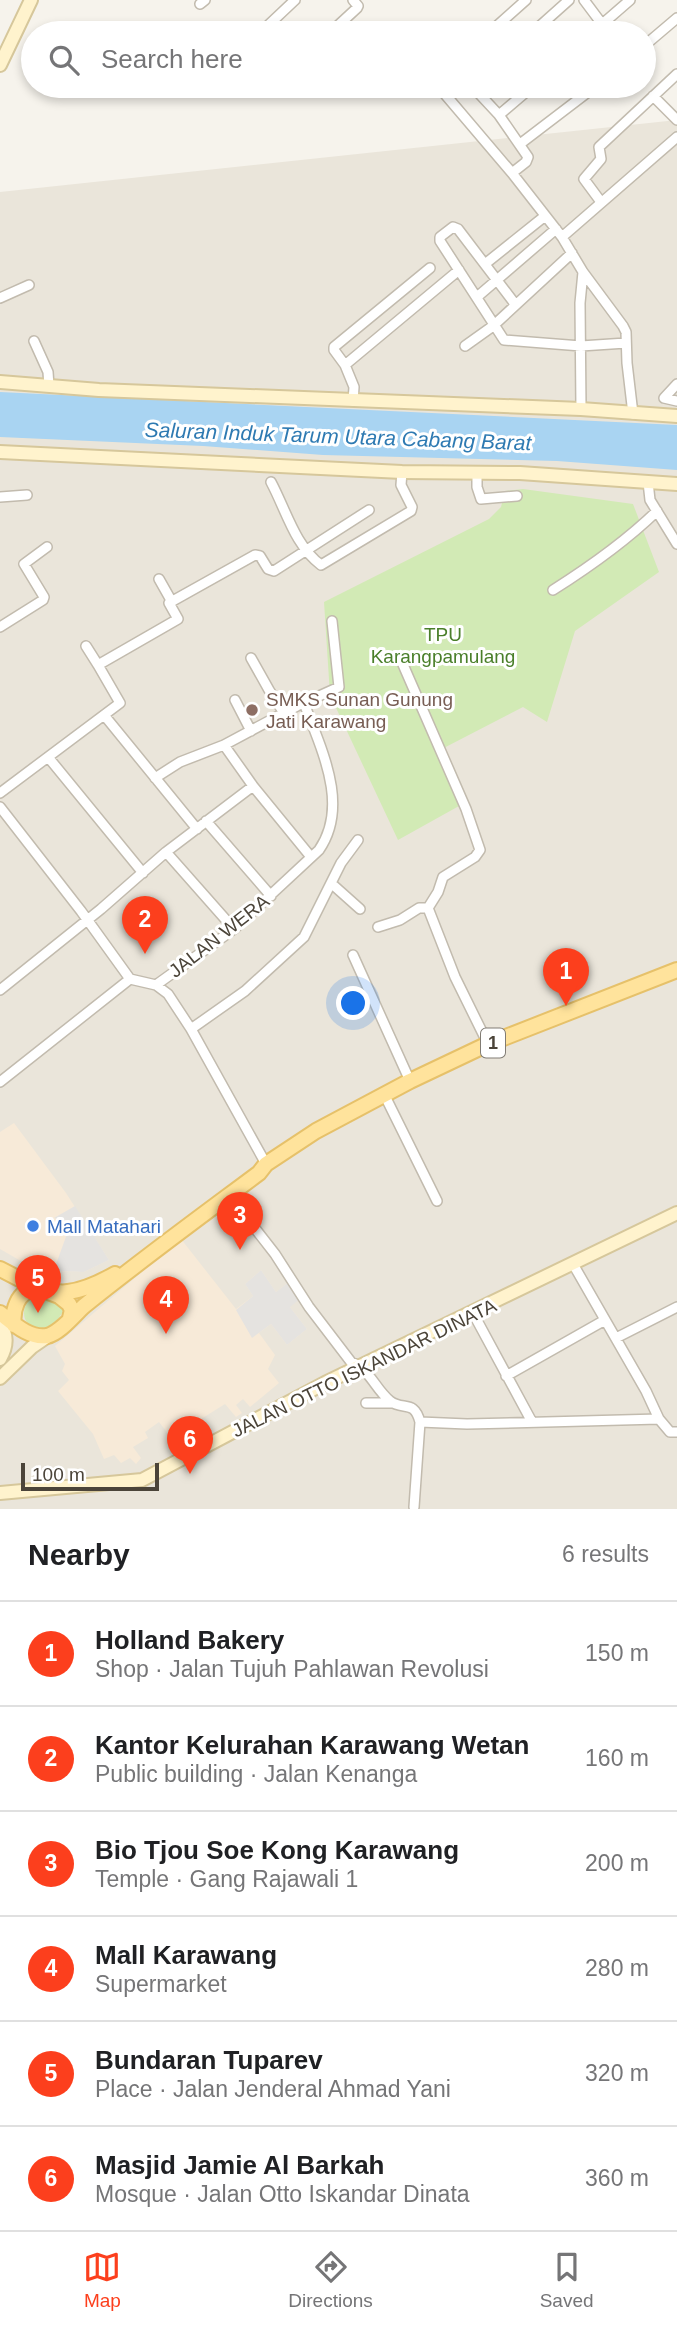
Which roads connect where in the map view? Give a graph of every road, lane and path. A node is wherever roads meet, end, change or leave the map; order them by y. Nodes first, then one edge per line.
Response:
1 (31, 0) edge
2 (295, 0) edge
3 (353, 0) edge
4 (526, 0) edge
5 (569, 0) edge
6 (584, 0) edge
7 (630, 0) edge
8 (677, 18) edge
9 (273, 21) edge
10 (343, 21) edge
11 (502, 21) edge
12 (545, 21) edge
13 (600, 21) edge
14 (604, 21) edge
15 (656, 36) edge
16 (0, 65) edge
17 (677, 74) edge
18 (656, 93) edge
19 (448, 98) edge
20 (484, 98) edge
21 (519, 98) edge
22 (580, 98) edge
23 (651, 98) edge
24 (655, 98) edge
25 (499, 115) junction
26 (677, 120) edge
27 (677, 137) edge
28 (520, 144) junction
29 (512, 173) junction
30 (601, 202) junction
31 (545, 216) junction
32 (559, 233) junction
33 (572, 253) junction
34 (485, 264) junction
35 (430, 268) dead end
36 (459, 270) junction
37 (583, 272) junction
38 (498, 281) junction
39 (29, 285) dead end
40 (477, 297) junction
41 (0, 298) edge
42 (515, 304) junction
43 (493, 326) junction
44 (34, 341) dead end
45 (626, 343) junction
46 (465, 346) dead end
47 (581, 346) junction
48 (345, 365) junction
49 (0, 382) edge
50 (677, 384) edge
51 (49, 386) junction
52 (353, 401) junction
53 (677, 401) edge
54 (581, 409) junction
55 (633, 414) junction
56 (677, 416) edge
57 (0, 452) edge
58 (477, 473) junction
59 (402, 481) junction
60 (271, 482) dead end
61 (648, 482) junction
62 (677, 484) edge
63 (27, 495) dead end
64 (517, 496) dead end
65 (0, 497) edge
66 (369, 510) dead end
67 (657, 511) junction
68 (677, 544) edge
69 (47, 547) dead end
70 (306, 551) junction
71 (159, 579) dead end
72 (552, 590) dead end
73 (172, 601) junction
74 (332, 621) dead end
75 (0, 627) edge
76 (86, 646) dead end
77 (251, 658) dead end
78 (401, 660) dead end
79 (98, 665) junction
80 (235, 700) dead end
81 (304, 703) junction
82 (284, 713) junction
83 (104, 715) junction
84 (251, 731) junction
85 (224, 745) junction
86 (48, 757) junction
87 (155, 778) junction
88 (253, 786) junction
89 (0, 793) edge
90 (0, 807) edge
91 (206, 821) junction
92 (197, 829) junction
93 (358, 839) dead end
94 (166, 852) junction
95 (311, 857) junction
96 (143, 873) junction
97 (332, 884) junction
98 (271, 896) junction
99 (428, 908) junction
100 (360, 909) dead end
101 (88, 920) junction
102 (378, 927) dead end
103 (234, 929) junction
104 (353, 955) dead end
105 (677, 970) edge
106 (130, 979) junction
107 (156, 985) junction
108 (0, 990) edge
109 (191, 1029) junction
110 (488, 1044) junction
111 (410, 1081) junction
112 (0, 1082) edge
113 (384, 1094) junction
114 (265, 1164) junction
115 (229, 1195) junction
116 (437, 1200) dead end
117 (677, 1213) edge
118 (573, 1264) junction
119 (0, 1269) edge
120 (52, 1293) junction
121 (677, 1307) edge
122 (0, 1313) edge
123 (473, 1313) junction
124 (70, 1318) junction
125 (605, 1320) junction
126 (7, 1322) edge
127 (48, 1336) junction
128 (615, 1338) junction
129 (0, 1360) edge
130 (361, 1366) junction
131 (506, 1376) junction
132 (0, 1378) edge
133 (366, 1403) dead end
134 (392, 1404) junction
135 (659, 1419) junction
136 (419, 1422) junction
137 (532, 1422) junction
138 (677, 1432) edge
139 (0, 1493) edge
140 (414, 1507) dead end

1 - 16 street
2 - 9 street
3 - 10 street
4 - 11 street
5 - 12 street
6 - 13 street
7 - 14 street
8 - 15 street
17 - 18 street
19 - 29 street
20 - 25 street
21 - 25 street
22 - 28 street
23 - 30 street
24 - 26 street
25 - 28 street
27 - 30 street
28 - 29 street
29 - 31 street
30 - 32 street
31 - 32 street
31 - 34 street
32 - 33 street
32 - 38 street
33 - 37 street
33 - 42 street
34 - 36 street
34 - 38 street
35 - 48 street
36 - 40 street
36 - 48 street
37 - 45 street
37 - 47 street
38 - 40 street
38 - 42 street
39 - 41 street
40 - 43 street
42 - 43 street
43 - 46 street
43 - 47 street
44 - 51 street
45 - 47 street
45 - 55 street
47 - 54 street
48 - 52 street
49 - 51 street
50 - 53 street
51 - 52 street
52 - 54 street
54 - 55 street
55 - 56 street
57 - 59 street
58 - 59 street
58 - 61 street
58 - 64 street
59 - 70 street
60 - 70 street
61 - 62 street
61 - 67 street
63 - 65 street
66 - 70 street
67 - 68 street
67 - 72 street
69 - 75 street
70 - 73 street
71 - 73 street
73 - 79 street
74 - 81 street
76 - 79 street
77 - 82 street
78 - 99 street
79 - 83 street
80 - 84 street
81 - 82 street
81 - 95 street, JALAN WERA
82 - 84 street
83 - 86 street
83 - 87 street
84 - 85 street
85 - 87 street
85 - 88 street
86 - 89 street
86 - 96 street
87 - 92 street
88 - 91 street
88 - 95 street
90 - 101 street
91 - 92 street
91 - 98 street
92 - 94 street
93 - 97 street
94 - 96 street
94 - 103 street
95 - 98 street, JALAN WERA
96 - 101 street
97 - 100 street
97 - 109 street
98 - 103 street, JALAN WERA
99 - 102 street
99 - 110 street
101 - 106 street
101 - 108 street
103 - 107 street, JALAN WERA
104 - 111 street
105 - 110 main road, 1
106 - 107 street
106 - 112 street
107 - 109 street
109 - 114 street
110 - 111 main road, 1
111 - 113 main road, 1
113 - 114 main road, 1
113 - 116 street
114 - 115 main road, 1
114 - 120 main road, 1
115 - 124 main road, 1
115 - 130 street
117 - 118 street, JALAN OTTO ISKANDAR DINATA
118 - 123 street, JALAN OTTO ISKANDAR DINATA
118 - 125 street
119 - 120 main road
120 - 124 main road
120 - 126 main road
121 - 128 street
122 - 126 main road
123 - 130 street, JALAN OTTO ISKANDAR DINATA
123 - 131 street
124 - 127 main road, 1
125 - 128 street
125 - 131 street
126 - 127 main road
126 - 129 street
127 - 132 street
128 - 135 street
130 - 134 street
130 - 139 street, JALAN OTTO ISKANDAR DINATA
131 - 137 street
133 - 134 street
134 - 136 street
135 - 137 street
135 - 138 street
136 - 137 street
136 - 140 street

